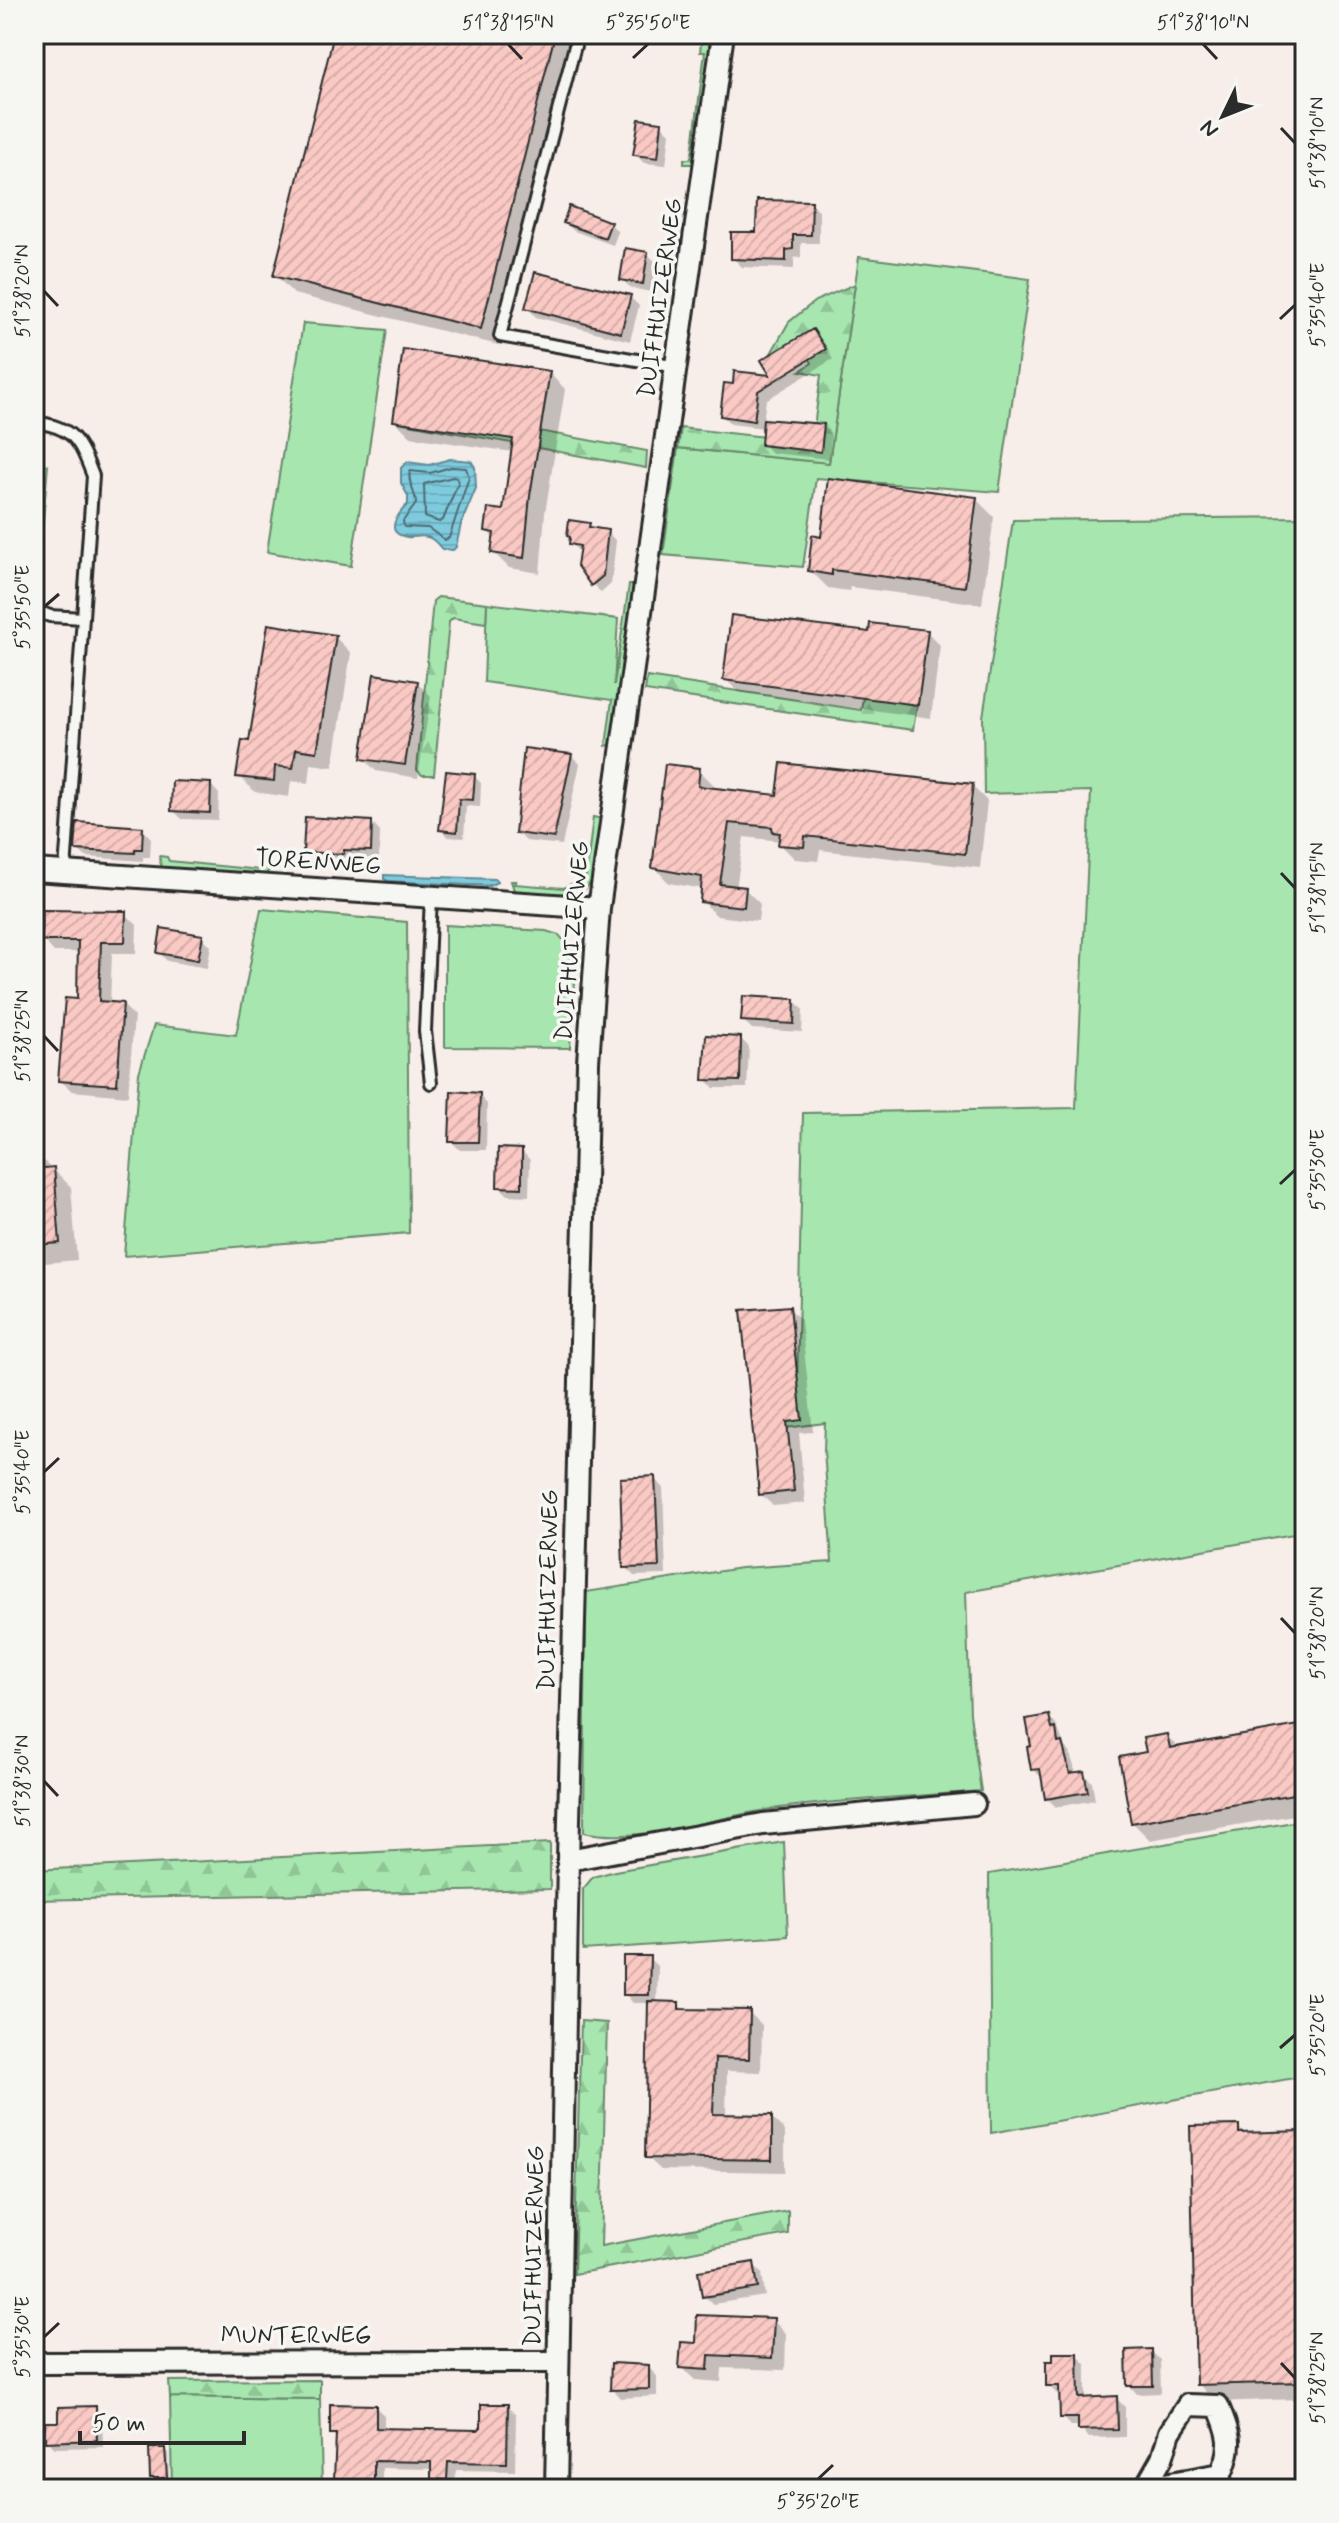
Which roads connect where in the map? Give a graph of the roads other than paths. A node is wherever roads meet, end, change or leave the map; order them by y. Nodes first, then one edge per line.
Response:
1 (578, 34) edge
2 (723, 34) edge
3 (677, 367) junction
4 (34, 422) edge
5 (34, 610) edge
6 (83, 618) junction
7 (34, 870) edge
8 (65, 871) junction
9 (431, 897) junction
10 (599, 908) junction
11 (431, 1083) dead end
12 (974, 1804) dead end
13 (568, 1860) junction
14 (558, 2362) junction
15 (34, 2363) edge
16 (1141, 2488) edge
17 (556, 2489) edge

1 - 3 lane
2 - 3 street, DUIFHUIZERWEG
3 - 10 street, DUIFHUIZERWEG
4 - 6 lane
5 - 6 lane
6 - 8 lane
7 - 8 street, TORENWEG
8 - 9 street, TORENWEG
9 - 10 street, TORENWEG
9 - 11 lane
10 - 13 street, DUIFHUIZERWEG
12 - 13 street
13 - 14 street, DUIFHUIZERWEG
14 - 15 street, MUNTERWEG
14 - 17 street, DUIFHUIZERWEG
16 - 16 street

